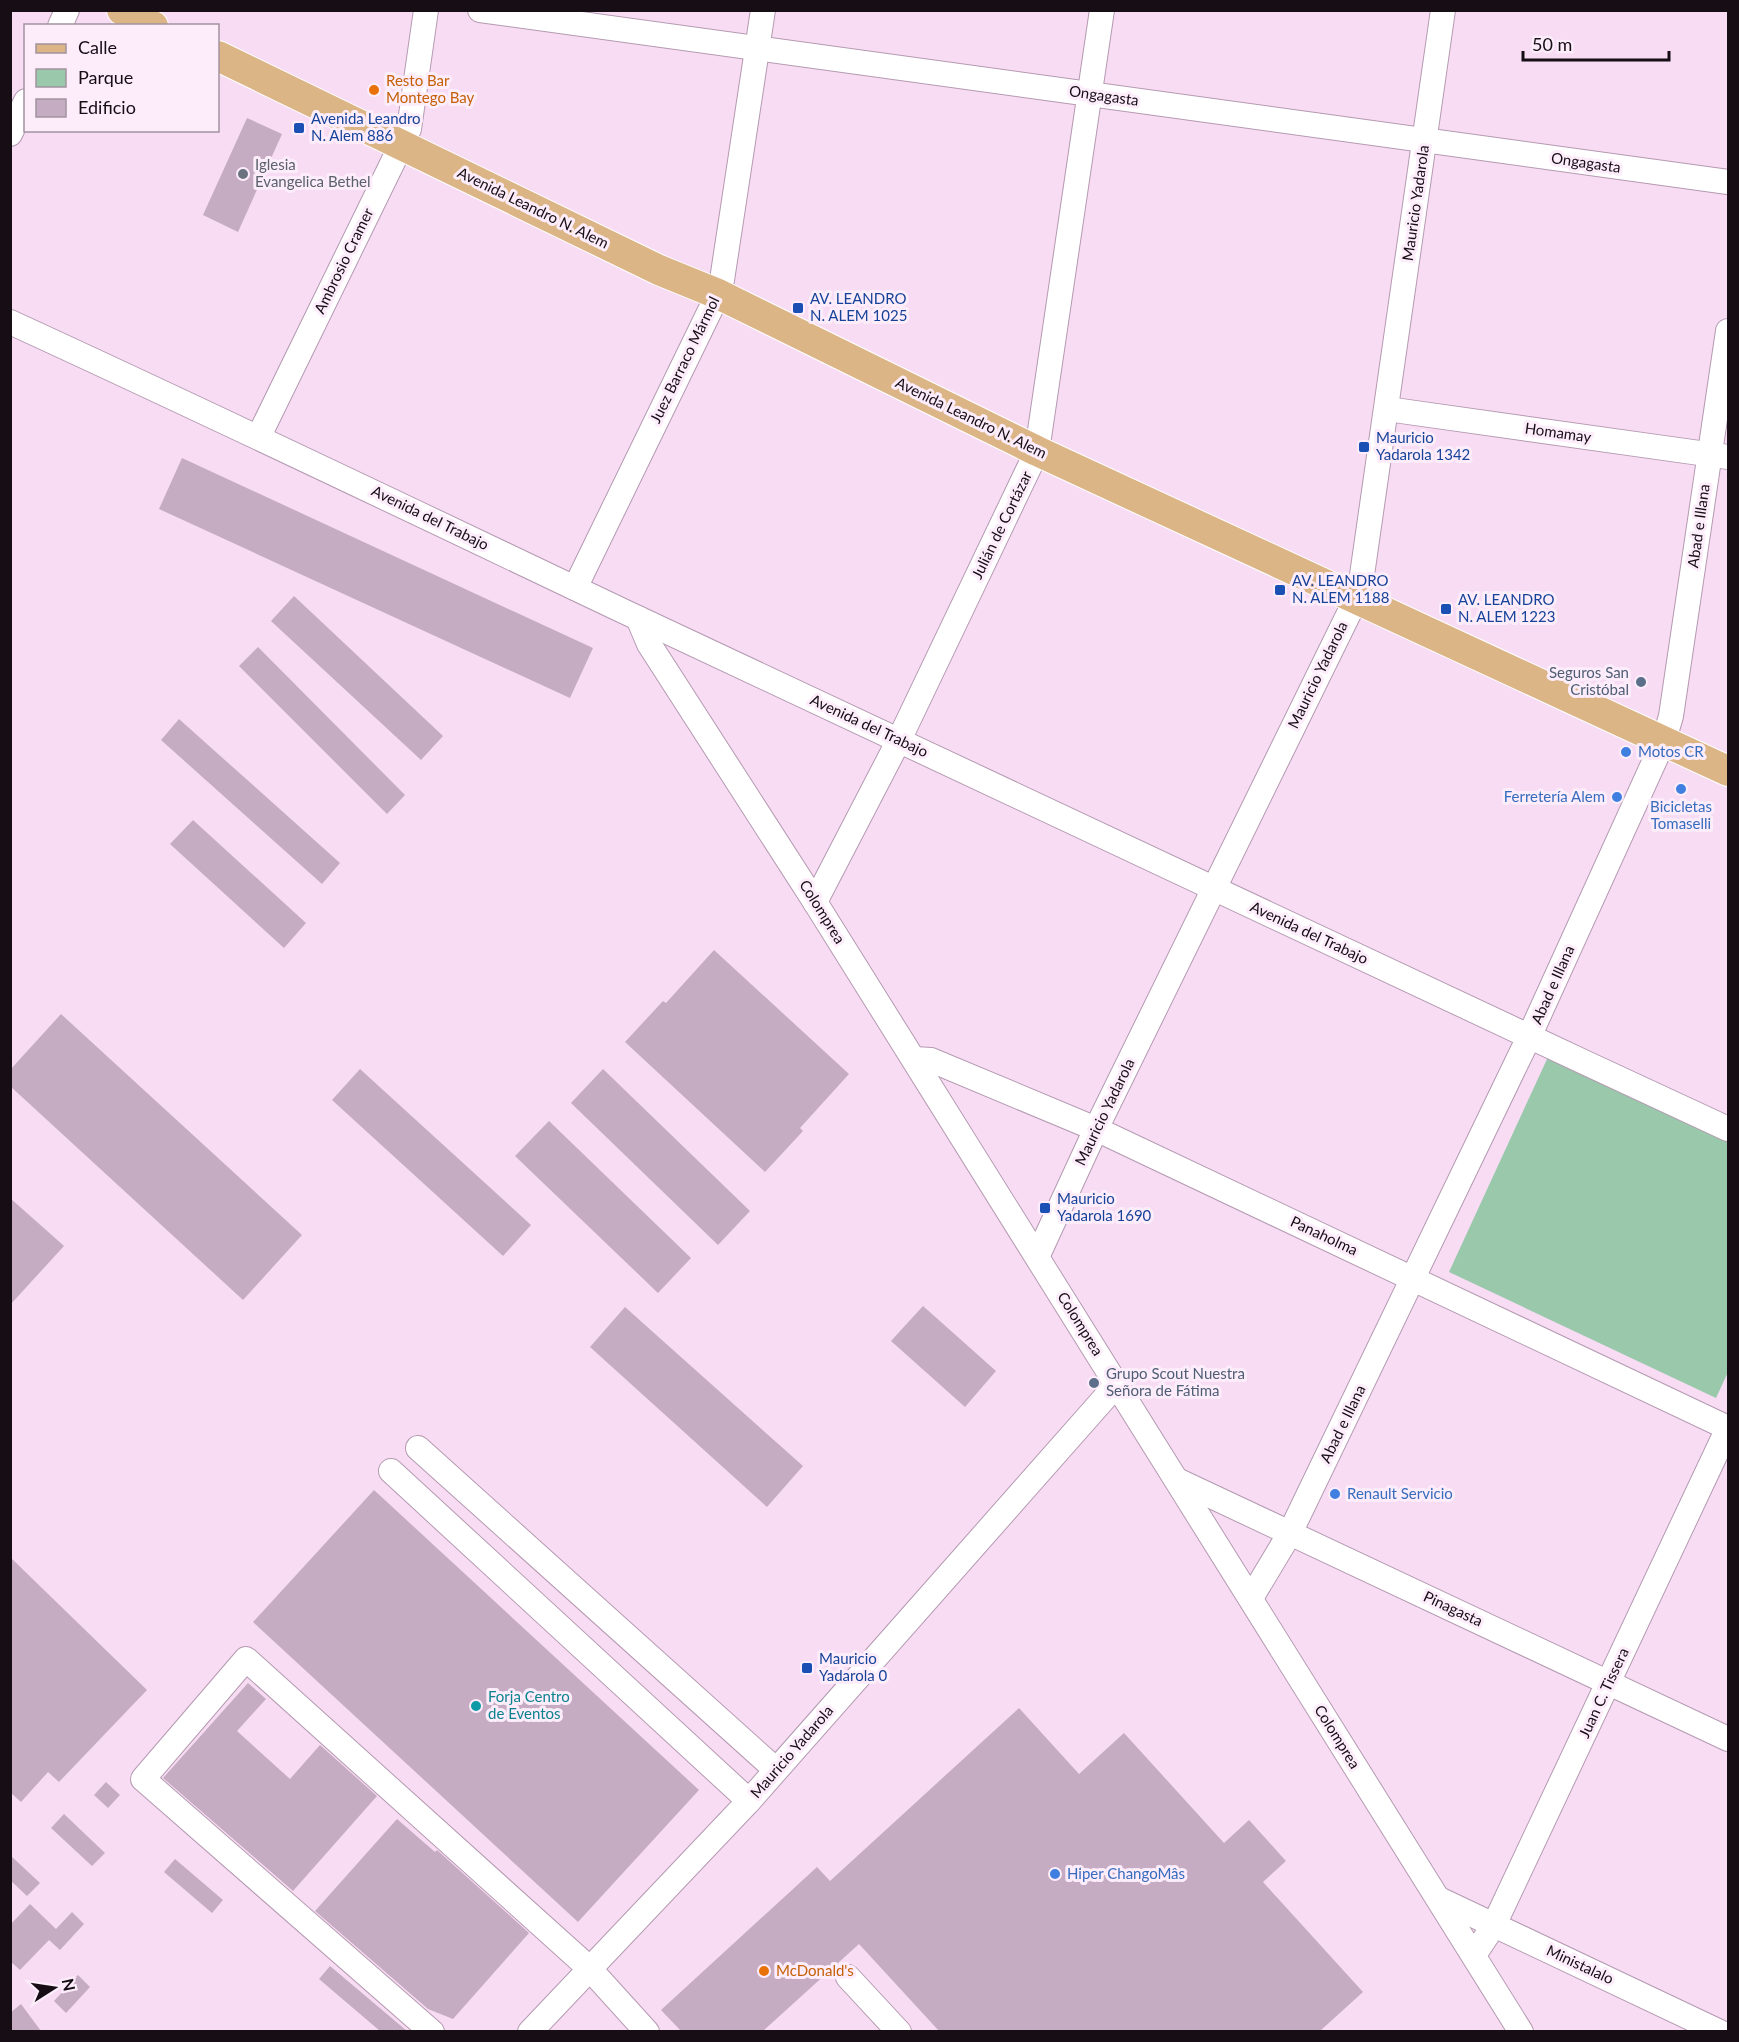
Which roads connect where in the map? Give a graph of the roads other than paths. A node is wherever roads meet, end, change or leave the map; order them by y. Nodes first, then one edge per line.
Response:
1 (67, 10) edge
2 (122, 10) edge
3 (426, 10) edge
4 (480, 10) edge
5 (763, 10) edge
6 (1102, 10) edge
7 (1443, 10) edge
8 (61, 24) edge
9 (149, 24) edge
10 (758, 48) junction
11 (219, 56) edge
12 (1090, 94) junction
13 (24, 105) edge
14 (10, 134) edge
15 (1425, 140) junction
16 (402, 145) junction
17 (1728, 182) edge
18 (718, 294) junction
19 (10, 322) edge
20 (1728, 331) edge
21 (1387, 409) junction
22 (259, 436) junction
23 (1037, 451) junction
24 (1719, 455) edge
25 (575, 588) junction
26 (1356, 599) junction
27 (638, 618) junction
28 (899, 740) junction
29 (1664, 740) junction
30 (1728, 771) edge
31 (1214, 889) junction
32 (815, 902) junction
33 (1529, 1037) junction
34 (914, 1059) junction
35 (1096, 1129) junction
36 (1728, 1129) edge
37 (1038, 1255) junction
38 (1413, 1278) junction
39 (1117, 1384) junction
40 (1728, 1428) edge
41 (418, 1448) dead end
42 (391, 1471) dead end
43 (1177, 1480) junction
44 (478, 1502) junction
45 (455, 1530) junction
46 (1290, 1533) junction
47 (1251, 1598) junction
48 (1610, 1683) junction
49 (1728, 1739) edge
50 (776, 1770) junction
51 (749, 1801) junction
52 (1439, 1899) junction
53 (1494, 1926) junction
54 (1474, 1955) junction
55 (589, 1968) junction
56 (848, 1977) dead end
57 (1503, 2002) junction
58 (432, 2031) edge
59 (530, 2031) edge
60 (647, 2031) edge
61 (899, 2031) edge
62 (1504, 2031) edge
63 (1521, 2031) edge
64 (1720, 2031) edge

1 - 8 street
2 - 9 main road
3 - 16 street, Ambrosio Cramer
4 - 10 street, Ongagasta
5 - 10 street, Juez Barraco Mármol
6 - 12 street, Julián de Cortázar
7 - 15 street, Mauricio Yadarola
10 - 12 street, Ongagasta
10 - 18 street, Juez Barraco Mármol
11 - 16 main road, Avenida Leandro N. Alem
12 - 15 street, Ongagasta
12 - 23 street, Julián de Cortázar
13 - 14 street
15 - 17 street, Ongagasta
15 - 21 street, Mauricio Yadarola
16 - 18 main road, Avenida Leandro N. Alem
16 - 22 street, Ambrosio Cramer
18 - 23 main road, Avenida Leandro N. Alem
18 - 25 street, Juez Barraco Mármol
19 - 22 street, Avenida del Trabajo
20 - 24 street, Abad e Illana
21 - 24 street, Homamay
21 - 26 street, Mauricio Yadarola
22 - 25 street, Avenida del Trabajo
23 - 26 main road, Avenida Leandro N. Alem
23 - 28 street, Julián de Cortázar
24 - 29 street, Abad e Illana
25 - 27 street, Avenida del Trabajo
26 - 29 main road, Avenida Leandro N. Alem
26 - 31 street, Mauricio Yadarola
27 - 28 street, Avenida del Trabajo
27 - 32 street, Colomprea
28 - 31 street, Avenida del Trabajo
28 - 32 street, Julián de Cortázar
29 - 30 main road, Avenida Leandro N. Alem
29 - 33 street, Abad e Illana
31 - 33 street, Avenida del Trabajo
31 - 35 street, Mauricio Yadarola
32 - 34 street, Colomprea
33 - 36 street, Avenida del Trabajo
33 - 38 street, Abad e Illana
34 - 35 street, Panaholma
34 - 37 street, Colomprea
35 - 37 street, Mauricio Yadarola
35 - 38 street, Panaholma
37 - 39 street, Colomprea
38 - 40 street, Panaholma
38 - 46 street, Abad e Illana
39 - 43 street, Colomprea
39 - 50 street, Mauricio Yadarola
40 - 48 street, Juan C. Tissera
41 - 44 street
42 - 45 street
43 - 46 street, Pinagasta
43 - 47 street, Colomprea
44 - 45 street
44 - 50 street
45 - 51 street
46 - 47 street, Abad e Illana
46 - 48 street, Pinagasta
47 - 52 street, Colomprea
48 - 49 street, Pinagasta
48 - 53 street, Juan C. Tissera
50 - 51 street, Mauricio Yadarola
51 - 55 street, Mauricio Yadarola
52 - 53 street, Ministalalo
52 - 54 street, Colomprea
53 - 54 street, Juan C. Tissera
53 - 64 street, Ministalalo
54 - 57 street, Colomprea
55 - 58 street
55 - 59 street, Mauricio Yadarola
55 - 60 street
56 - 61 street
57 - 62 street
57 - 63 street, Colomprea

